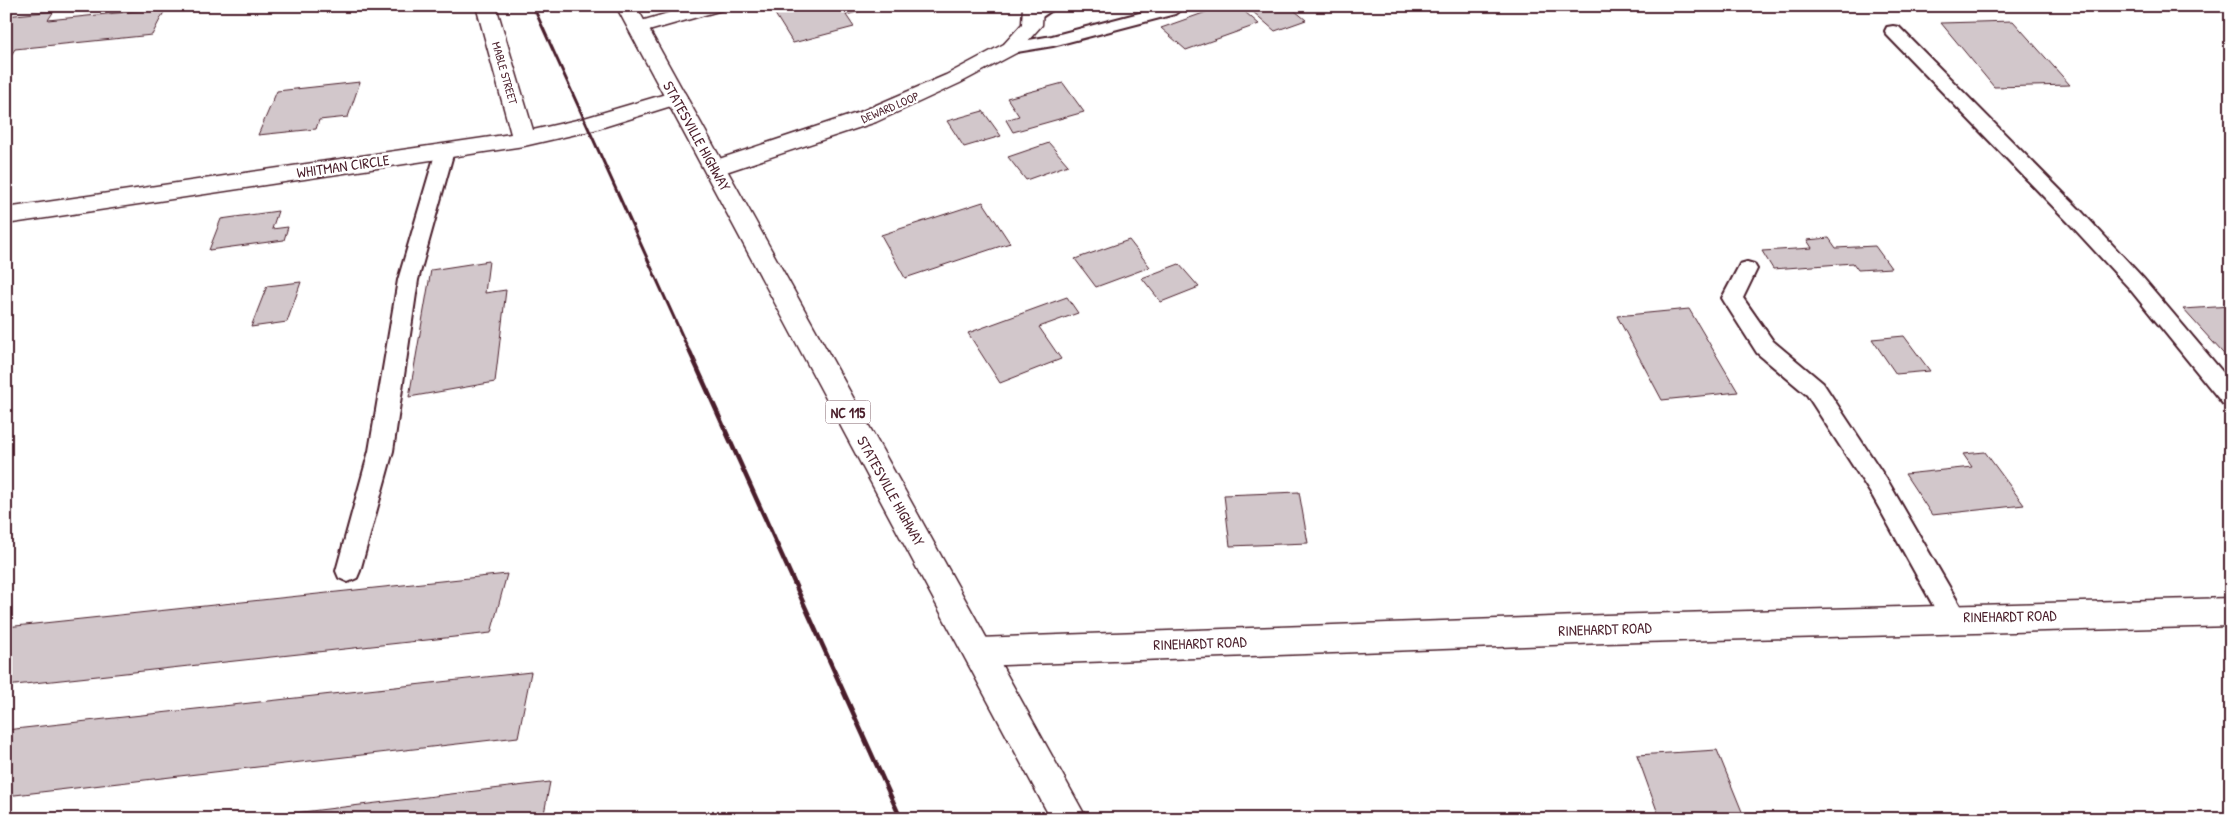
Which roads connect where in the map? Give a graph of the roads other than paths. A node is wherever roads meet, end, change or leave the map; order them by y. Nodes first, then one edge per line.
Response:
1 (486, 6) edge
2 (715, 6) edge
3 (1178, 6) edge
4 (1039, 9) edge
5 (1118, 10) dead end
6 (632, 17) edge
7 (1112, 25) junction
8 (1892, 31) dead end
9 (1011, 48) junction
10 (676, 97) junction
11 (524, 139) junction
12 (445, 151) junction
13 (715, 168) junction
14 (6, 216) edge
15 (1748, 269) dead end
16 (2231, 398) edge
17 (348, 571) dead end
18 (2231, 612) edge
19 (1953, 617) junction
20 (979, 652) junction
21 (1070, 819) edge

1 - 11 street, MABLE STREET
2 - 6 street
3 - 7 lane
4 - 9 street, DEWARD LOOP
5 - 7 lane
6 - 10 street, STATESVILLE HIGHWAY / NC 115
7 - 9 lane
8 - 16 lane
9 - 13 street, DEWARD LOOP
10 - 11 street, WHITMAN CIRCLE
10 - 13 street, STATESVILLE HIGHWAY / NC 115
11 - 12 street, WHITMAN CIRCLE
12 - 14 street, WHITMAN CIRCLE
12 - 17 lane
13 - 20 street, STATESVILLE HIGHWAY / NC 115
15 - 19 lane
18 - 19 street, RINEHARDT ROAD
19 - 20 street, RINEHARDT ROAD
20 - 21 street, STATESVILLE HIGHWAY / NC 115

